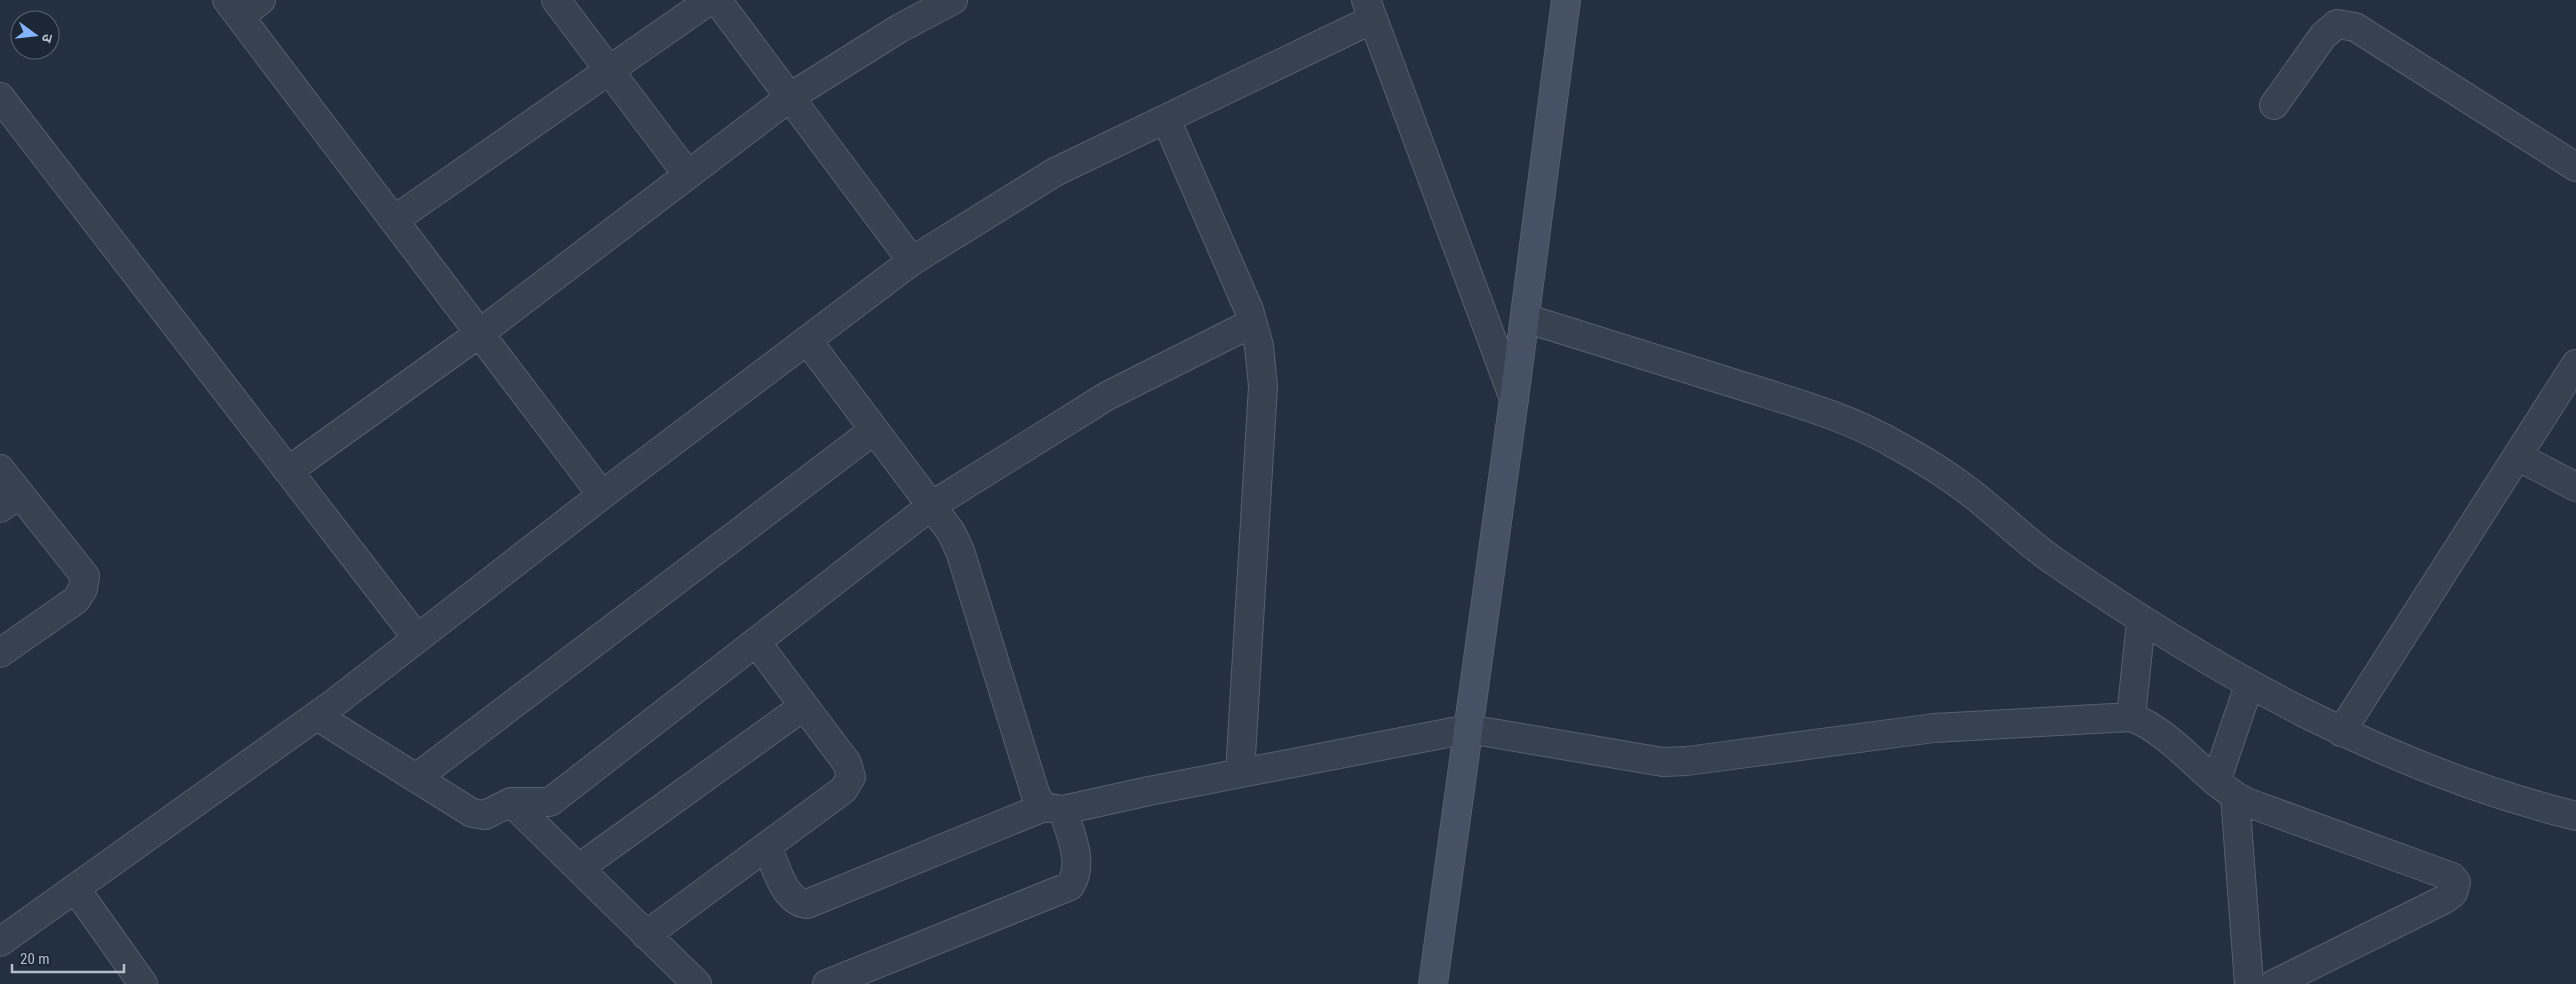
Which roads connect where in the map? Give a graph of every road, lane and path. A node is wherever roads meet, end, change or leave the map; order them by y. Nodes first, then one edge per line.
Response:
1 (261, 0) edge
2 (556, 0) edge
3 (710, 0) edge
4 (717, 0) edge
5 (953, 0) edge
6 (1566, 0) edge
7 (233, 8) edge
8 (1369, 10) edge
9 (611, 70) junction
10 (0, 96) edge
11 (790, 97) junction
12 (2274, 105) dead end
13 (1166, 119) junction
14 (2576, 166) edge
15 (688, 175) junction
16 (394, 220) junction
17 (912, 261) junction
18 (1525, 318) junction
19 (1252, 323) junction
20 (480, 332) junction
21 (807, 340) junction
22 (2576, 364) edge
23 (1514, 399) junction
24 (874, 430) junction
25 (2517, 456) junction
26 (0, 469) edge
27 (288, 471) junction
28 (2576, 487) edge
29 (602, 495) junction
30 (10, 501) edge
31 (931, 506) junction
32 (2141, 621) junction
33 (417, 638) junction
34 (756, 642) junction
35 (0, 653) edge
36 (2249, 685) junction
37 (804, 706) junction
38 (317, 716) junction
39 (2131, 718) junction
40 (1468, 729) junction
41 (2341, 732) junction
42 (1240, 773) junction
43 (416, 778) junction
44 (2225, 789) junction
45 (511, 802) junction
46 (1054, 808) junction
47 (2576, 816) edge
48 (767, 846) junction
49 (579, 868) junction
50 (75, 888) junction
51 (646, 935) junction
52 (0, 942) edge
53 (143, 984) edge
54 (696, 984) edge
55 (827, 984) edge
56 (1433, 984) edge
57 (2249, 984) edge
58 (2274, 984) edge

1 - 7 street
2 - 9 street
3 - 9 street
4 - 11 street
5 - 11 street
6 - 18 main road
7 - 16 street
8 - 13 street
8 - 23 street
9 - 15 street
9 - 16 street
10 - 27 street
11 - 15 street
11 - 17 street
12 - 14 street
13 - 17 street
13 - 19 street
15 - 20 street
16 - 20 street
17 - 21 street
18 - 23 main road
18 - 32 street
19 - 31 street
19 - 42 street
20 - 27 street
20 - 29 street
21 - 24 street
21 - 29 street
22 - 25 street
23 - 40 main road
24 - 31 street
24 - 43 street
25 - 28 street
25 - 41 street
26 - 30 street
27 - 33 street
29 - 33 street
30 - 35 street
31 - 34 street
31 - 46 street
32 - 36 street
32 - 39 street
33 - 38 street
34 - 37 street
34 - 45 street
36 - 41 street
36 - 44 street
37 - 48 street
37 - 49 street
38 - 43 street
38 - 50 street
39 - 40 street
39 - 44 street
40 - 42 street
40 - 56 main road
41 - 47 street
42 - 46 street
43 - 45 street
44 - 57 street
44 - 58 street
45 - 49 street
46 - 48 street
46 - 55 street
48 - 51 street
49 - 51 street
50 - 52 street
50 - 53 street
51 - 54 street

